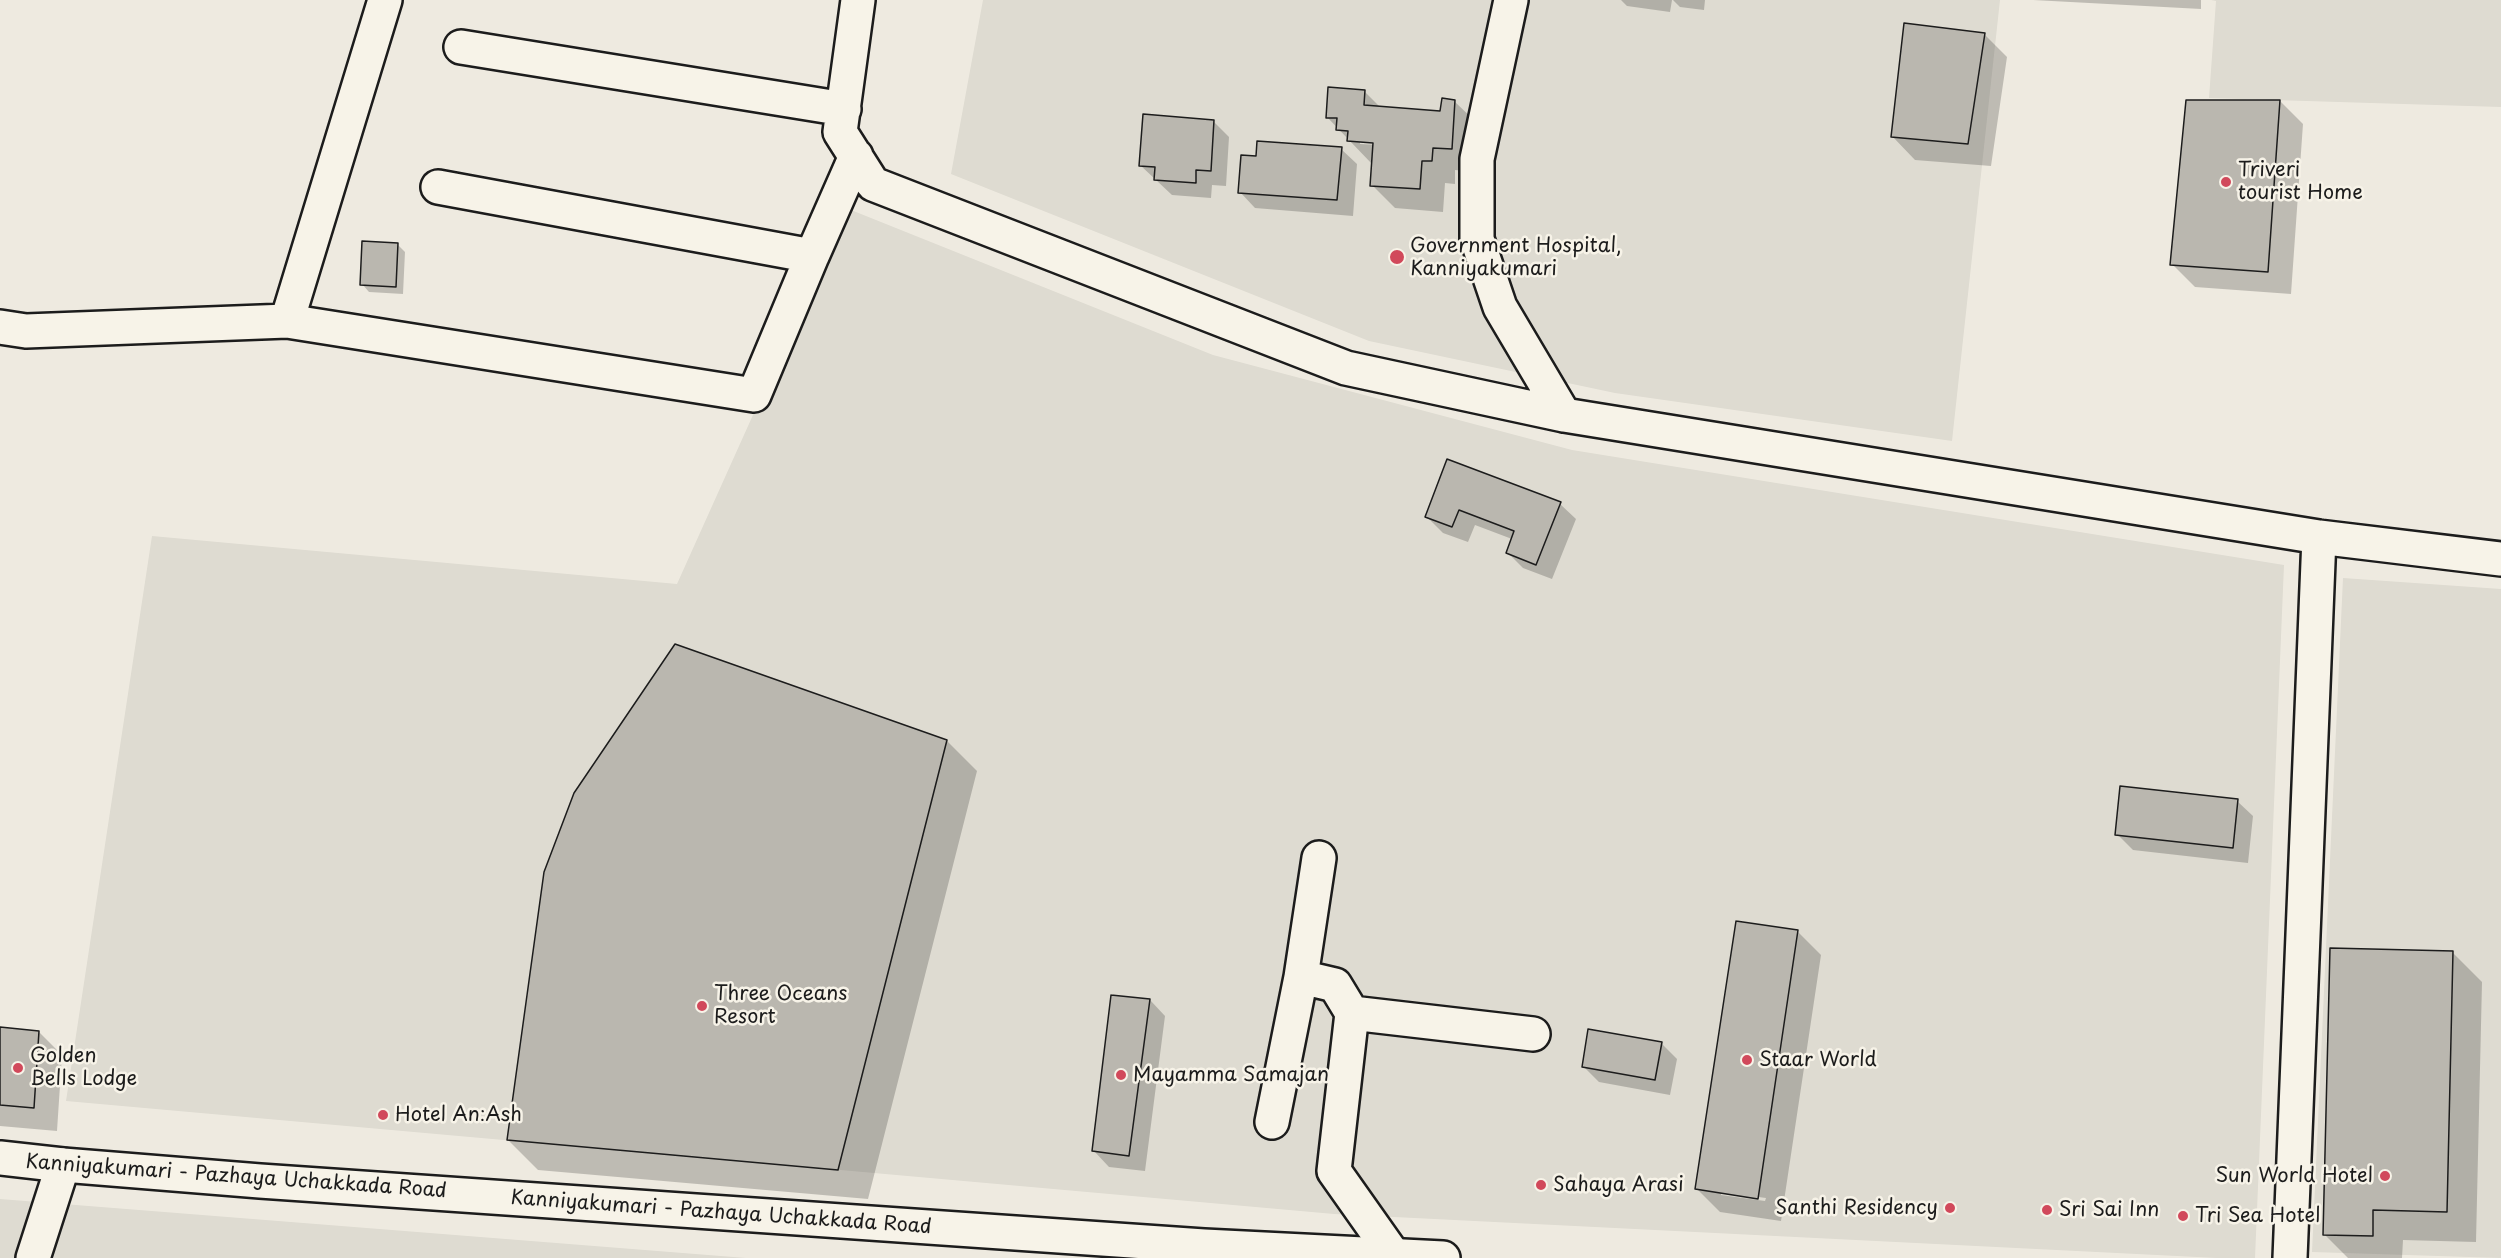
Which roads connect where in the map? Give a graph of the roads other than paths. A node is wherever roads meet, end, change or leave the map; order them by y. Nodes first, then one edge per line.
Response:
1 (386, 0) edge
2 (858, 0) edge
3 (1511, 0) edge
4 (461, 47) dead end
5 (844, 109) junction
6 (856, 156) junction
7 (438, 187) dead end
8 (812, 256) junction
9 (287, 321) junction
10 (0, 327) edge
11 (1564, 415) junction
12 (2319, 537) junction
13 (2501, 559) edge
14 (1319, 858) dead end
15 (1301, 976) junction
16 (1352, 1013) junction
17 (1533, 1034) dead end
18 (1272, 1122) dead end
19 (0, 1158) edge
20 (63, 1166) junction
21 (1204, 1252) edge
22 (1394, 1256) junction
23 (33, 1258) edge
24 (1443, 1258) edge
25 (2290, 1258) edge

1 - 9 street
2 - 5 street
3 - 11 street
4 - 5 street
5 - 6 street
6 - 8 street
6 - 11 street
7 - 8 street
8 - 9 street
9 - 10 street
11 - 12 street
12 - 13 street
12 - 25 street
14 - 15 street
15 - 16 street
15 - 18 street
16 - 17 street
16 - 22 street
19 - 20 street, Kanniyakumari - Pazhaya Uchakkada Road
20 - 21 street, Kanniyakumari - Pazhaya Uchakkada Road
20 - 23 street
21 - 22 street, Kanniyakumari - Pazhaya Uchakkada Road
22 - 24 street, Kanniyakumari - Pazhaya Uchakkada Road

